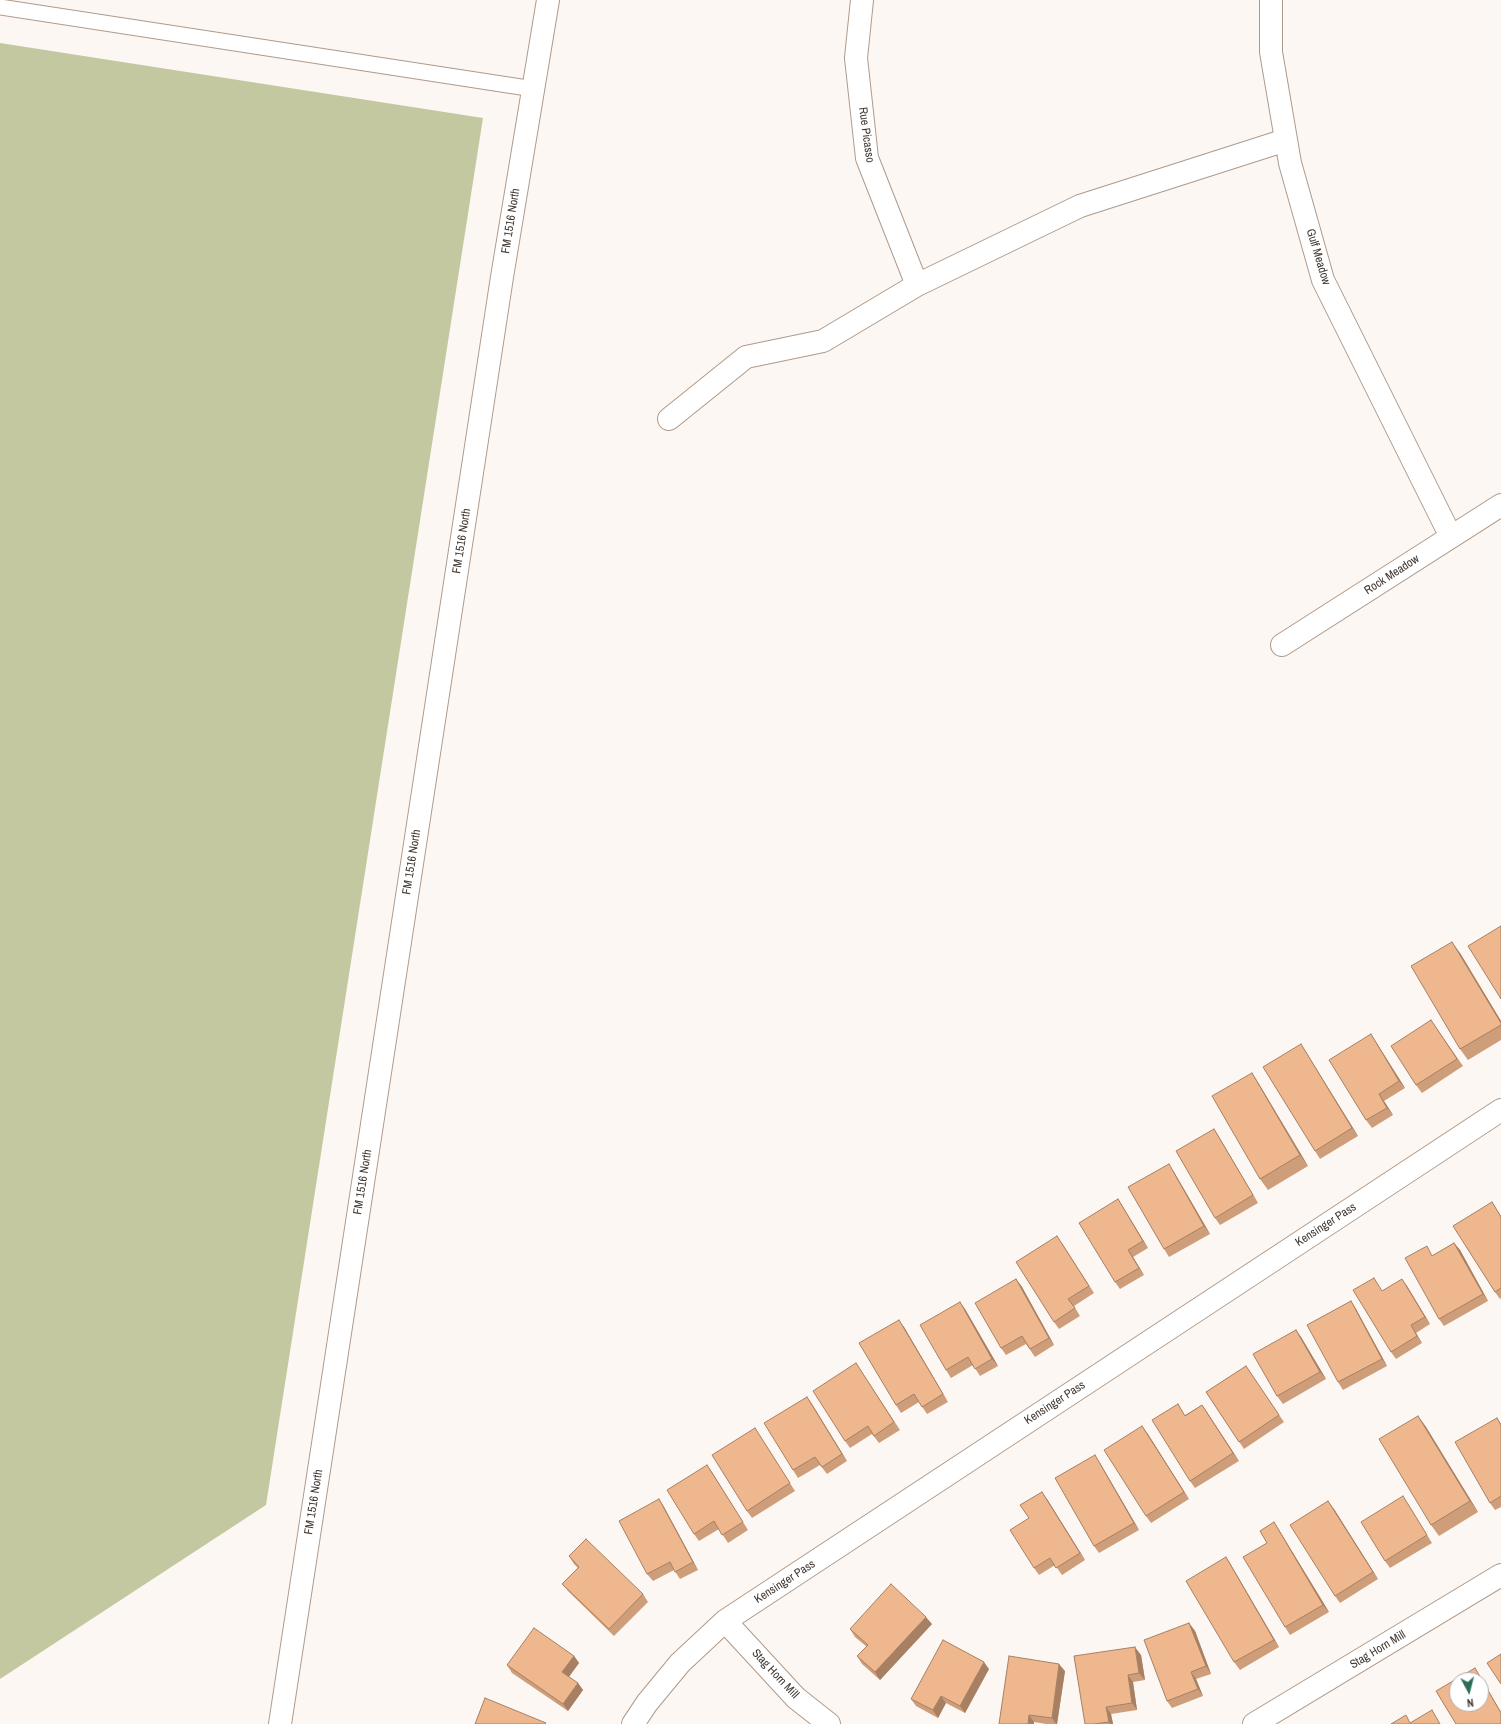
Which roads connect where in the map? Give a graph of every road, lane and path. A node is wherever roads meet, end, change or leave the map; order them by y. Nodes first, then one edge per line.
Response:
1 (548, 0) edge
2 (862, 0) edge
3 (1271, 0) edge
4 (0, 7) edge
5 (534, 89) junction
6 (1286, 140) junction
7 (917, 285) junction
8 (669, 419) dead end
9 (1501, 505) edge
10 (1451, 537) junction
11 (1282, 645) dead end
12 (1501, 1110) edge
13 (1501, 1575) edge
14 (725, 1621) junction
15 (280, 1724) edge
16 (633, 1724) edge
17 (828, 1724) edge
18 (1254, 1724) edge

1 - 5 street, FM 1516 North
2 - 7 street, Rue Picasso
3 - 6 street, Gulf Meadow
4 - 5 lane
5 - 15 street, FM 1516 North
6 - 7 street
6 - 10 street, Gulf Meadow
7 - 8 street
9 - 10 street, Rock Meadow
10 - 11 street, Rock Meadow
12 - 14 street, Kensinger Pass
13 - 18 street, Stag Horn Mill
14 - 16 street, Kensinger Pass
14 - 17 street, Stag Horn Mill

